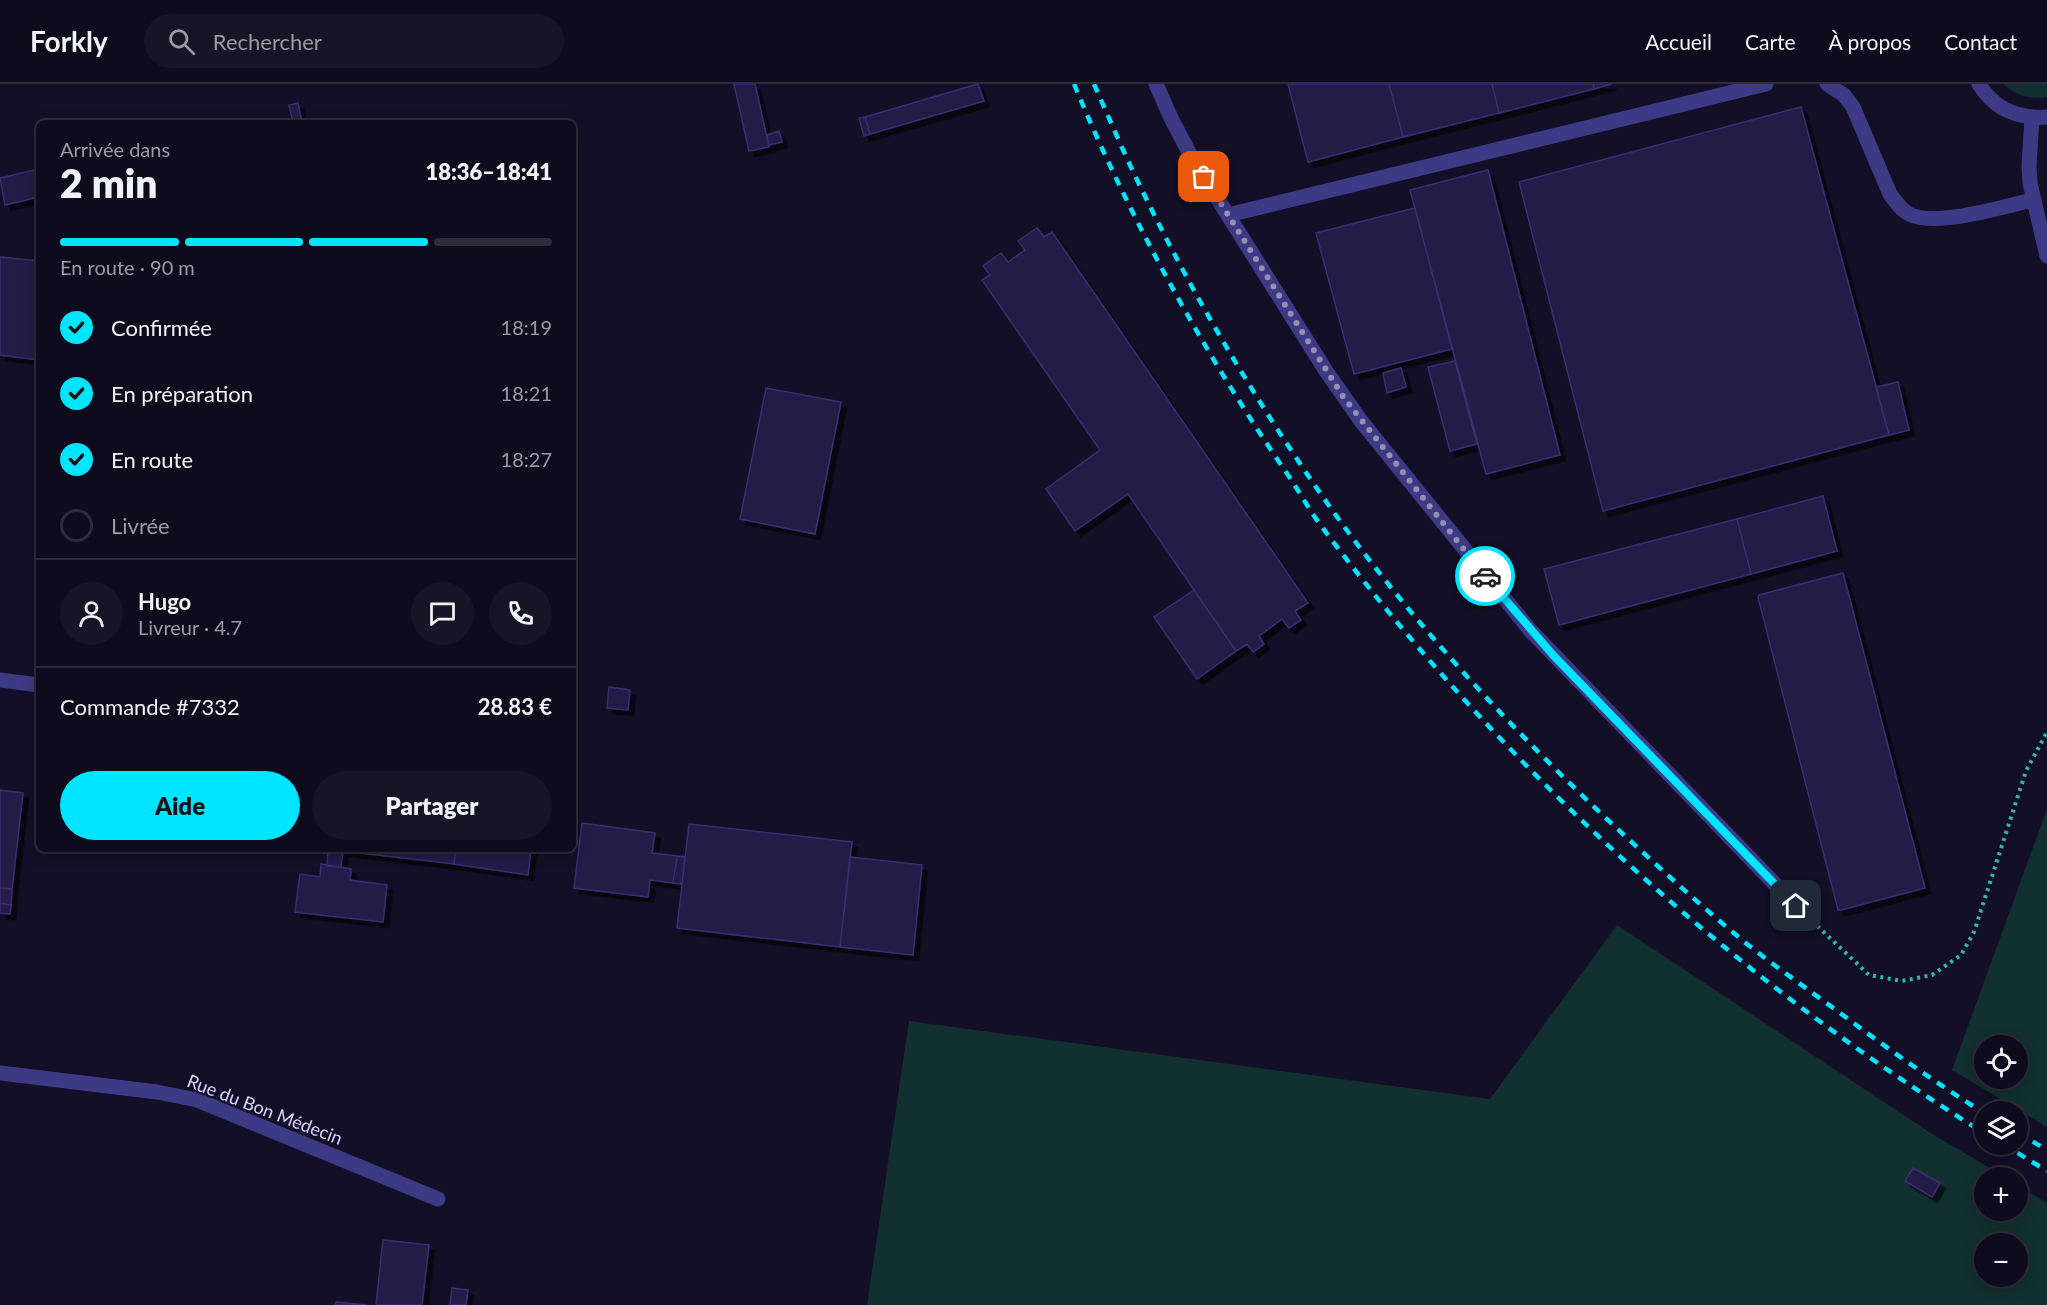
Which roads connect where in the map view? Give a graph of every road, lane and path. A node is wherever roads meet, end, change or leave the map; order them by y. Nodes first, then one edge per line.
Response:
1 (1156, 84) edge
2 (1766, 84) edge
3 (1827, 84) edge
4 (1978, 84) edge
5 (2040, 118) edge
6 (2033, 200) junction
7 (1228, 215) junction
8 (2047, 256) edge
9 (0, 680) edge
10 (36, 685) edge
11 (2047, 732) edge
12 (1796, 906) joint
13 (0, 1073) edge
14 (438, 1199) dead end

1 - 7 street
2 - 7 street
3 - 6 street
4 - 5 street
5 - 6 street
6 - 8 street
7 - 12 street
9 - 10 street
11 - 12 path
13 - 14 street, Rue du Bon Médecin

